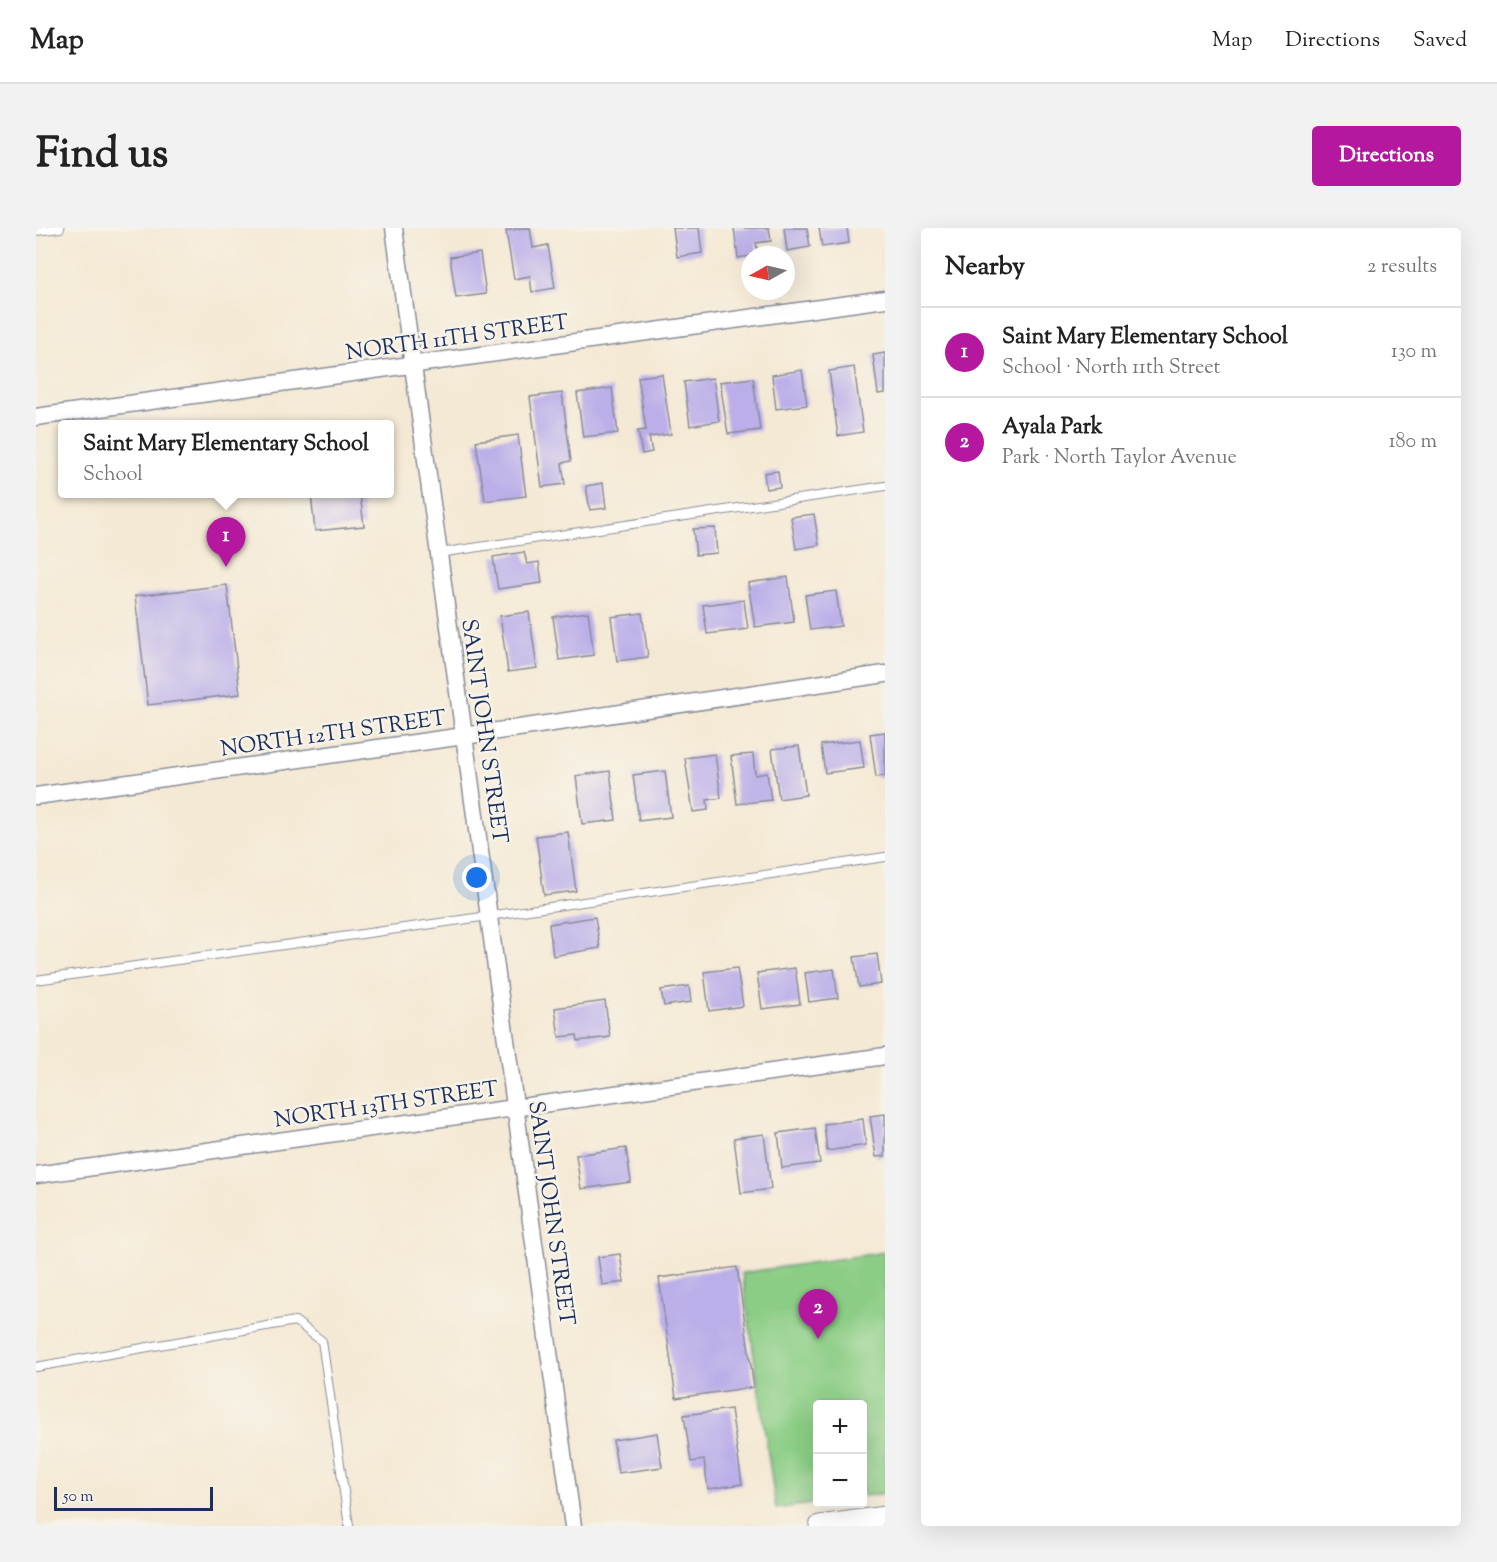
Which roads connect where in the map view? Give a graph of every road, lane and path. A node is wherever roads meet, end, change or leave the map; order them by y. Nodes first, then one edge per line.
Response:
1 (60, 228) edge
2 (394, 228) edge
3 (36, 231) edge
4 (885, 299) edge
5 (414, 364) junction
6 (36, 417) edge
7 (885, 486) edge
8 (439, 553) junction
9 (885, 674) edge
10 (464, 736) junction
11 (36, 796) edge
12 (885, 857) edge
13 (489, 916) junction
14 (36, 980) edge
15 (885, 1056) edge
16 (516, 1107) junction
17 (36, 1174) edge
18 (36, 1367) edge
19 (885, 1517) edge
20 (349, 1526) edge
21 (573, 1526) edge
22 (820, 1526) edge

1 - 3 lane
2 - 5 street, SAINT JOHN STREET
4 - 5 street, NORTH 11TH STREET
5 - 6 street, NORTH 11TH STREET
5 - 8 street, SAINT JOHN STREET
7 - 8 lane
8 - 10 street, SAINT JOHN STREET
9 - 10 street, NORTH 12TH STREET
10 - 11 street, NORTH 12TH STREET
10 - 13 street, SAINT JOHN STREET
12 - 13 lane
13 - 14 lane
13 - 16 street, SAINT JOHN STREET
15 - 16 street, NORTH 13TH STREET
16 - 17 street, NORTH 13TH STREET
16 - 21 street, SAINT JOHN STREET
18 - 20 lane
19 - 22 street

